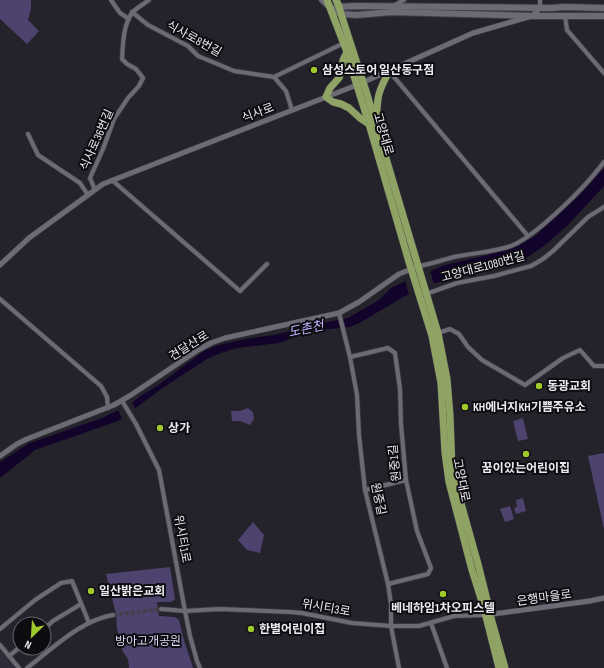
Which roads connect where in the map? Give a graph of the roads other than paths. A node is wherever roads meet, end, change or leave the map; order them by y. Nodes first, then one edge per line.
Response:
1 (111, 0) edge
2 (149, 0) edge
3 (321, 0) edge
4 (327, 0) edge
5 (404, 0) edge
6 (540, 0) edge
7 (338, 3) edge
8 (393, 6) junction
9 (540, 8) junction
10 (604, 8) edge
11 (331, 9) junction
12 (132, 12) junction
13 (341, 14) junction
14 (532, 16) junction
15 (565, 16) junction
16 (604, 16) edge
17 (129, 19) junction
18 (344, 43) junction
19 (347, 52) junction
20 (389, 71) junction
21 (604, 73) edge
22 (274, 77) junction
23 (360, 83) junction
24 (326, 97) junction
25 (292, 110) junction
26 (372, 123) junction
27 (28, 134) dead end
28 (604, 162) edge
29 (112, 181) junction
30 (96, 190) junction
31 (88, 195) junction
32 (604, 207) edge
33 (528, 236) junction
34 (267, 264) dead end
35 (0, 265) edge
36 (420, 269) junction
37 (412, 272) junction
38 (423, 293) junction
39 (0, 299) edge
40 (340, 315) junction
41 (438, 333) junction
42 (350, 357) junction
43 (604, 366) edge
44 (123, 403) junction
45 (108, 408) junction
46 (0, 456) edge
47 (406, 480) junction
48 (365, 490) junction
49 (388, 584) junction
50 (604, 598) edge
51 (81, 604) junction
52 (161, 609) tunnel mouth
53 (185, 611) junction
54 (113, 615) tunnel mouth
55 (488, 615) junction
56 (52, 622) edge
57 (89, 623) junction
58 (431, 623) junction
59 (391, 626) junction
60 (0, 629) edge
61 (0, 645) edge
62 (12, 654) edge
63 (9, 656) junction
64 (19, 668) edge
65 (27, 668) edge
66 (200, 668) edge
67 (399, 668) edge
68 (447, 668) edge
69 (499, 668) edge
70 (505, 668) edge

1 - 17 street
2 - 12 street
3 - 11 street
4 - 11 main road, 고양대로
5 - 8 street
6 - 9 street
7 - 8 main road
7 - 11 main road
7 - 13 main road, 고양대로
8 - 9 main road
9 - 10 main road
9 - 14 street, 식사로
11 - 13 main road
11 - 18 main road, 고양대로
12 - 17 street, 식사로36번길
12 - 22 street, 식사로8번길
13 - 14 main road
13 - 23 main road, 고양대로
14 - 15 main road
14 - 20 street, 식사로
15 - 16 main road
15 - 21 street
17 - 30 street, 식사로36번길
18 - 19 main road, 고양대로
18 - 22 street
19 - 23 main road, 고양대로
19 - 24 main road
20 - 23 street, 식사로
20 - 26 main road
20 - 33 street
22 - 25 street
23 - 24 street, 식사로
23 - 26 main road, 고양대로
24 - 25 street, 식사로
24 - 26 main road
25 - 29 street, 식사로
26 - 36 main road, 고양대로
26 - 37 main road, 고양대로
27 - 31 street, 식사로36번길
28 - 33 street
29 - 30 street, 식사로
29 - 34 street
30 - 31 street, 식사로
31 - 35 street, 식사로
32 - 38 street, 고양대로1080번길
33 - 36 street
36 - 37 street, 견달산로
36 - 38 main road, 고양대로
37 - 38 main road, 고양대로
37 - 40 street, 견달산로
38 - 41 main road, 고양대로
38 - 55 main road, 고양대로
39 - 45 street
40 - 42 street, 원중길
40 - 44 street, 견달산로
41 - 43 street
41 - 55 main road, 고양대로
42 - 47 street, 원중1길
42 - 48 street, 원중길
44 - 45 street, 견달산로
44 - 53 street, 위시티1로
45 - 46 street, 견달산로
47 - 48 street
47 - 49 street, 원중1길
48 - 49 street, 원중길
49 - 59 street, 원중길
50 - 55 street, 은행마을로
51 - 56 street
51 - 57 street
51 - 60 street
52 - 53 street, 위시티3로
53 - 59 street, 위시티3로
53 - 66 street, 위시티1로
54 - 57 street
55 - 58 street, 위시티3로
55 - 69 main road, 고양대로
55 - 70 main road, 고양대로
57 - 65 street
58 - 59 street, 위시티3로
58 - 68 street
59 - 67 street, 원중길
61 - 63 street
62 - 63 street
63 - 64 street

